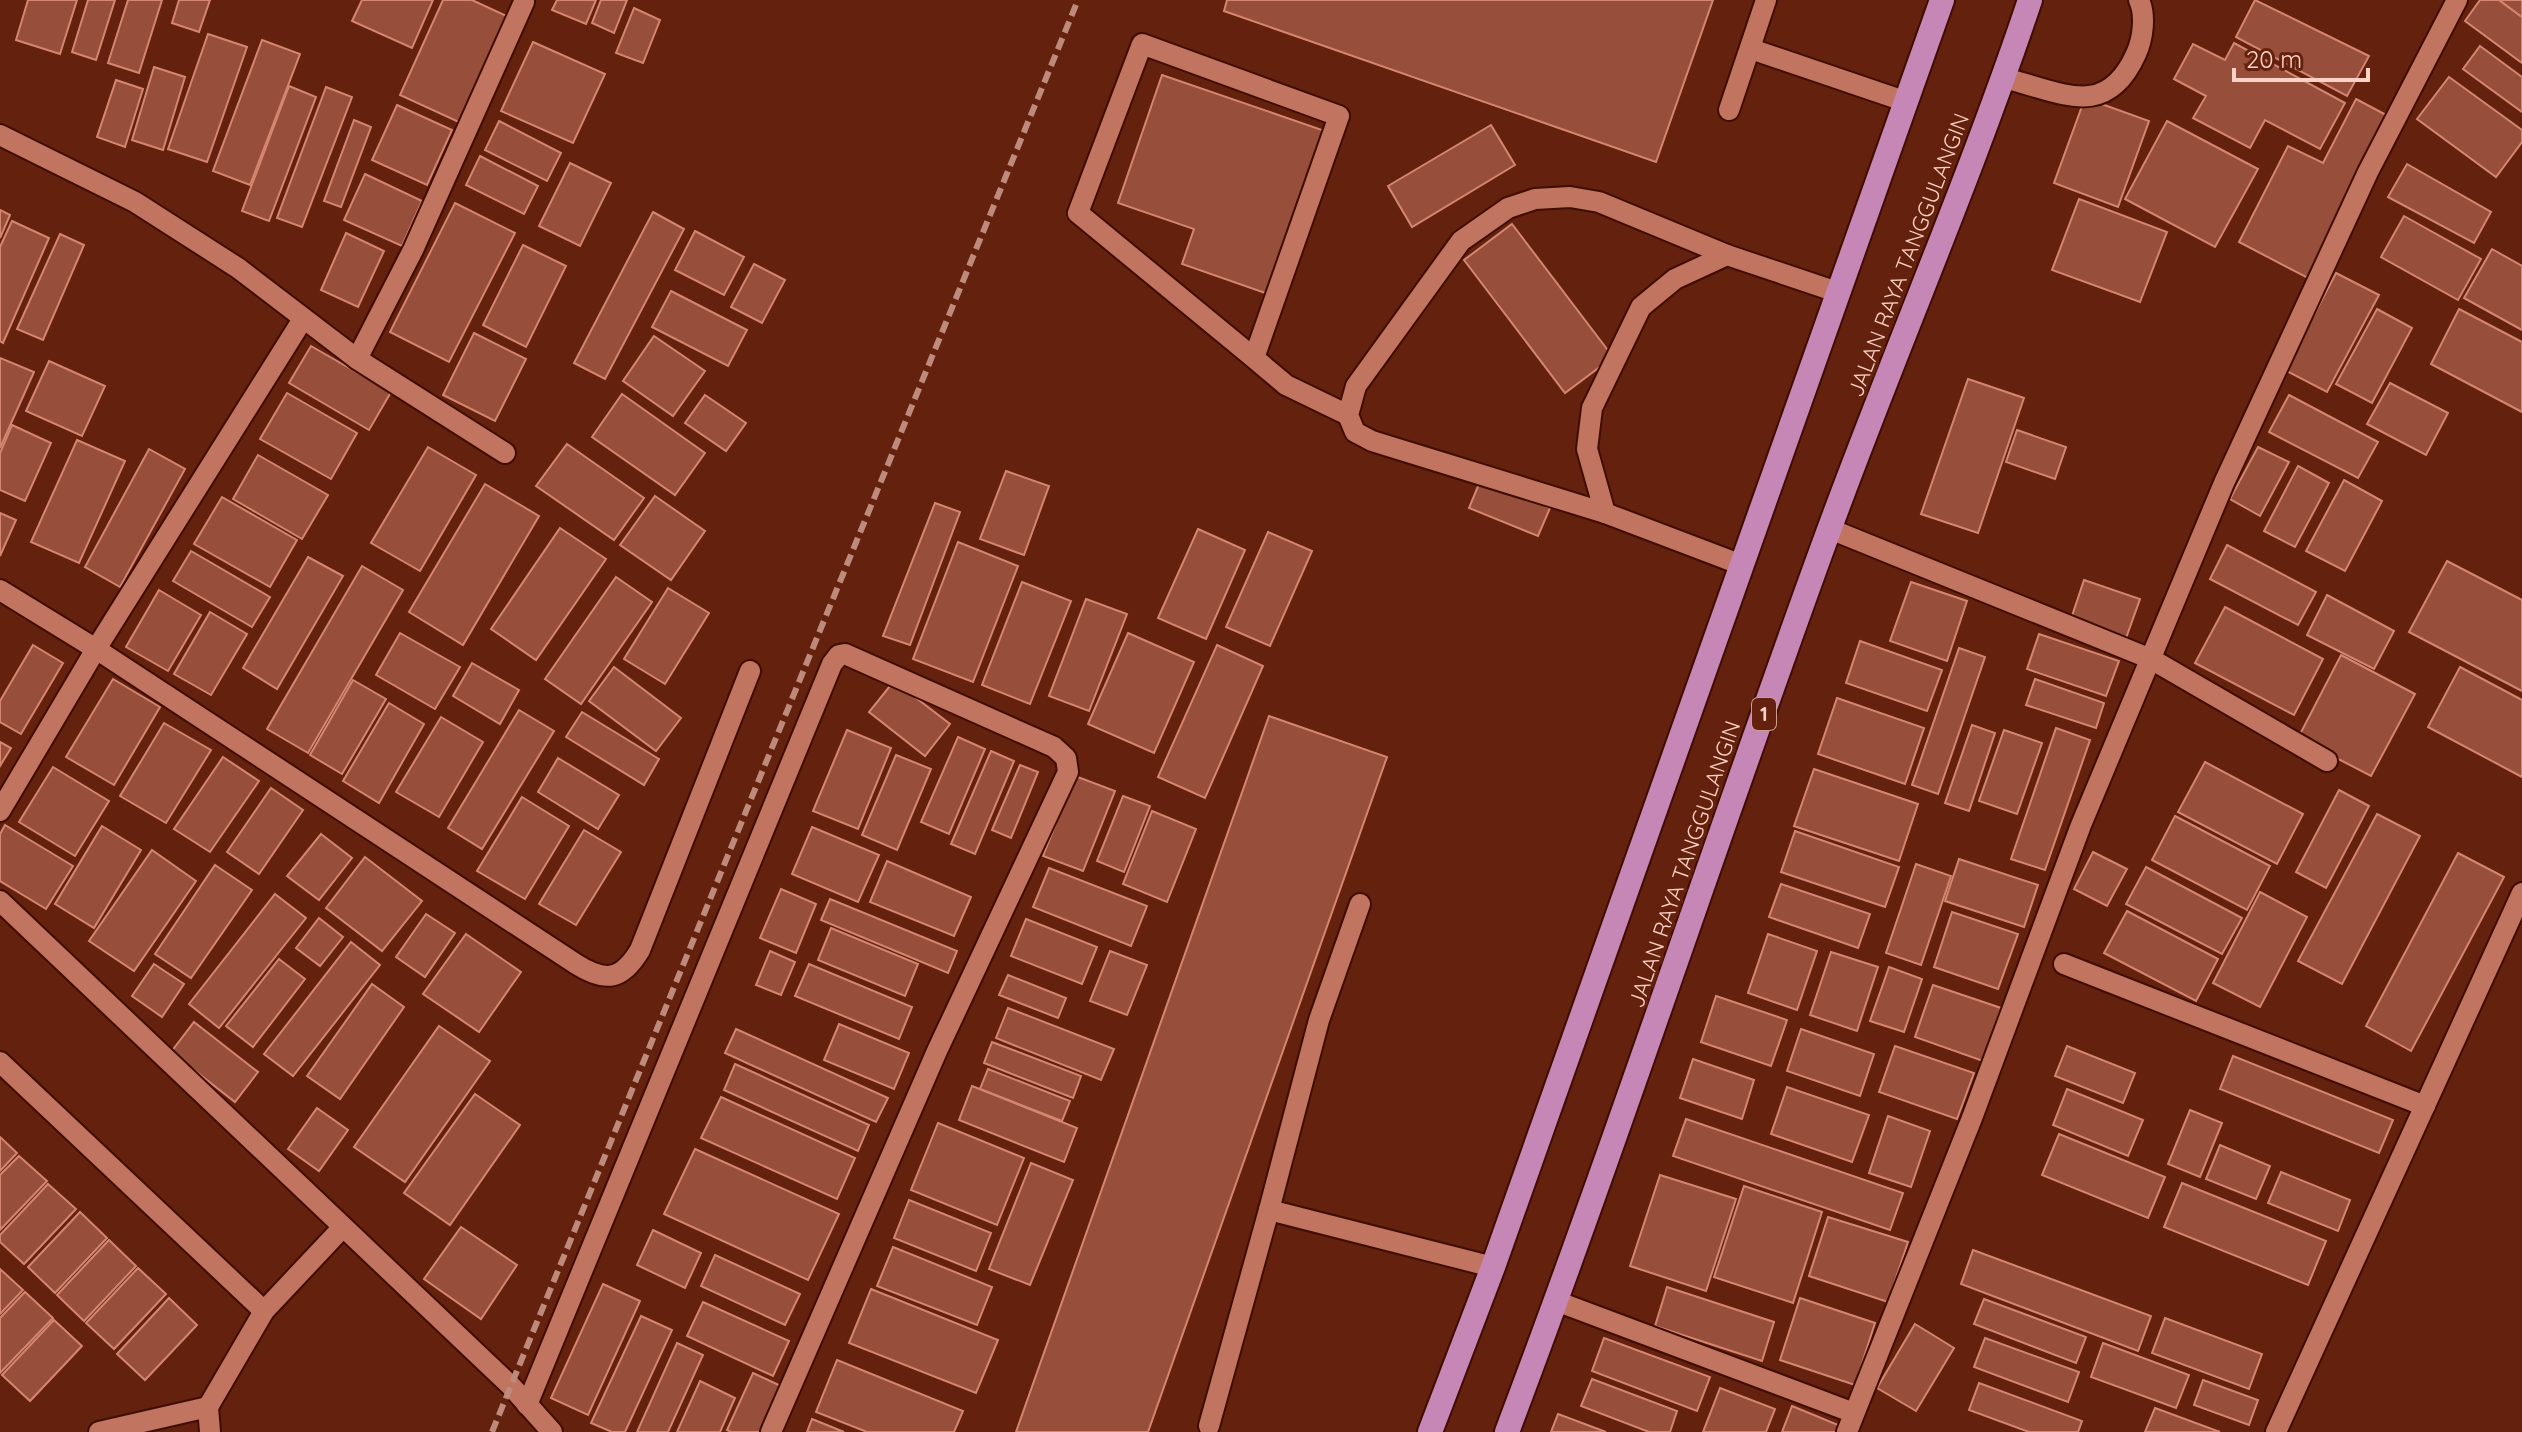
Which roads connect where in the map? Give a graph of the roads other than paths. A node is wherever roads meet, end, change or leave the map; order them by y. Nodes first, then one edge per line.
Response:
1 (1766, 0) edge
2 (1942, 0) edge
3 (2030, 0) edge
4 (2139, 0) edge
5 (2457, 0) edge
6 (524, 2) dead end
7 (1751, 49) junction
8 (2004, 78) junction
9 (1907, 102) junction
10 (1729, 110) dead end
11 (0, 135) edge
12 (1727, 255) junction
13 (1840, 293) junction
14 (303, 319) junction
15 (1254, 358) junction
16 (357, 359) junction
17 (1348, 415) junction
18 (505, 453) dead end
19 (1605, 513) junction
20 (1830, 529) junction
21 (1742, 565) junction
22 (0, 590) edge
23 (96, 649) junction
24 (2151, 659) junction
25 (750, 671) dead end
26 (2327, 761) dead end
27 (0, 811) edge
28 (2522, 893) edge
29 (0, 901) edge
30 (1360, 904) dead end
31 (2064, 964) dead end
32 (0, 1062) edge
33 (2425, 1106) junction
34 (1269, 1210) junction
35 (343, 1227) junction
36 (1493, 1267) junction
37 (1556, 1301) junction
38 (264, 1311) junction
39 (527, 1405) junction
40 (208, 1407) junction
41 (1851, 1423) edge
42 (1209, 1426) dead end
43 (99, 1432) edge
44 (210, 1432) edge
45 (552, 1432) edge
46 (771, 1432) edge
47 (1430, 1432) edge
48 (1507, 1432) edge
49 (2276, 1432) edge

1 - 7 street
2 - 9 highway, JALAN RAYA TANGGULANGIN
3 - 8 highway, JALAN RAYA TANGGULANGIN / 1
4 - 8 street
5 - 24 street
6 - 16 street
7 - 9 street
7 - 10 street
8 - 20 highway, JALAN RAYA TANGGULANGIN / 1
9 - 13 highway, JALAN RAYA TANGGULANGIN
11 - 14 street
12 - 13 street
12 - 17 street
12 - 19 street
13 - 21 highway, JALAN RAYA TANGGULANGIN
14 - 16 street
14 - 23 street
15 - 15 street
15 - 17 street
16 - 18 street
17 - 19 street
19 - 21 street
20 - 24 street
20 - 37 highway, JALAN RAYA TANGGULANGIN / 1
21 - 36 highway, JALAN RAYA TANGGULANGIN
22 - 23 street
23 - 25 street
23 - 27 street
24 - 26 street
24 - 41 street
28 - 33 street
29 - 35 street
30 - 34 street
31 - 33 street
32 - 38 street
33 - 49 street
34 - 36 street
34 - 42 street
35 - 38 street
35 - 39 street
36 - 47 highway, JALAN RAYA TANGGULANGIN
37 - 41 street
37 - 48 highway, JALAN RAYA TANGGULANGIN / 1
38 - 40 street
39 - 45 street
39 - 46 street
40 - 43 street
40 - 44 street

